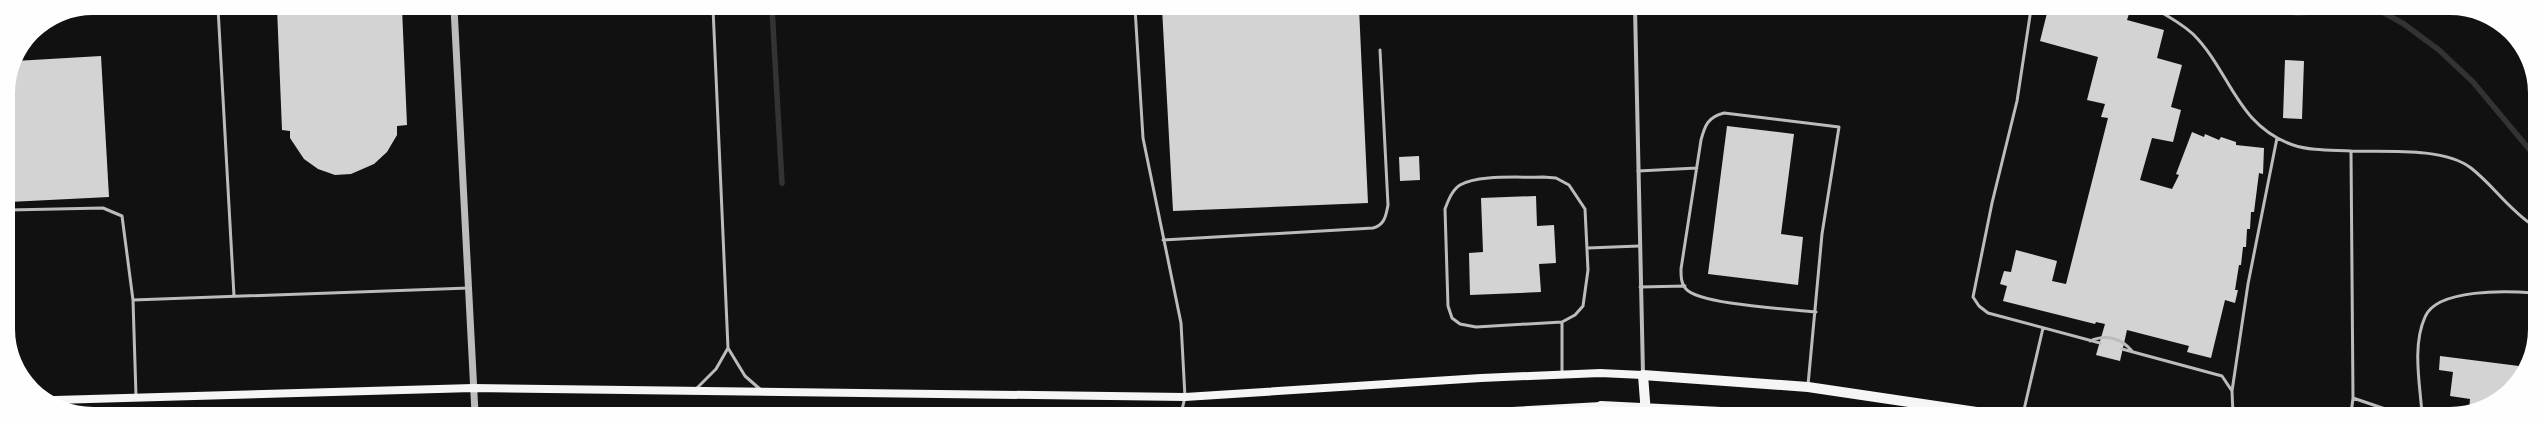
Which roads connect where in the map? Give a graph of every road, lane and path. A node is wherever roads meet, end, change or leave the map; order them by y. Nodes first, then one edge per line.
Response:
1 (218, 15) edge
2 (454, 15) edge
3 (713, 15) edge
4 (1135, 15) edge
5 (1635, 15) edge
6 (2030, 15) edge
7 (2164, 15) edge
8 (1380, 50) dead end
9 (2277, 138) junction
10 (2351, 151) junction
11 (1697, 168) junction
12 (1638, 171) junction
13 (15, 210) edge
14 (2528, 223) edge
15 (1163, 240) junction
16 (1639, 246) junction
17 (1588, 248) junction
18 (1685, 286) junction
19 (1640, 287) junction
20 (469, 288) junction
21 (2528, 293) edge
22 (234, 296) junction
23 (133, 300) junction
24 (1816, 312) junction
25 (1562, 322) junction
26 (2043, 328) junction
27 (2090, 341) junction
28 (2100, 343) dead end
29 (728, 348) junction
30 (2122, 349) dead end
31 (2132, 352) junction
32 (1562, 374) junction
33 (1643, 375) junction
34 (1808, 387) junction
35 (473, 388) junction
36 (695, 390) junction
37 (762, 390) junction
38 (2232, 391) junction
39 (136, 396) junction
40 (1185, 397) junction
41 (2353, 398) junction
42 (61, 400) edge
43 (1601, 406) joint
44 (475, 407) edge
45 (1183, 407) edge
46 (1583, 407) edge
47 (1612, 407) edge
48 (1645, 407) edge
49 (1943, 407) edge
50 (2025, 407) edge
51 (2233, 407) edge
52 (2352, 407) edge
53 (2379, 407) edge
54 (2422, 407) edge

1 - 22 lane
2 - 20 street
3 - 29 lane
4 - 15 lane
5 - 12 street
6 - 26 lane
7 - 9 lane
8 - 15 lane
9 - 10 lane
9 - 38 lane
10 - 14 lane
10 - 41 lane
11 - 12 lane
11 - 18 lane
11 - 24 lane
12 - 16 street
13 - 23 lane
15 - 40 lane
16 - 17 lane
16 - 19 street
17 - 25 lane
17 - 25 lane
18 - 19 lane
18 - 24 lane
19 - 33 street
20 - 22 lane
20 - 35 street
21 - 54 lane
22 - 23 lane
23 - 39 lane
24 - 34 lane
25 - 32 lane
26 - 27 lane
26 - 50 lane
27 - 28 lane
27 - 31 lane
29 - 36 lane
29 - 37 lane
30 - 31 lane
31 - 38 lane
32 - 33 main road
32 - 40 main road
33 - 34 main road
33 - 48 main road
34 - 49 main road
35 - 36 main road
35 - 39 main road
35 - 44 street
36 - 37 main road
37 - 40 main road
38 - 51 lane
39 - 42 main road
40 - 45 lane
41 - 52 lane
41 - 53 lane
43 - 46 main road
43 - 47 main road

